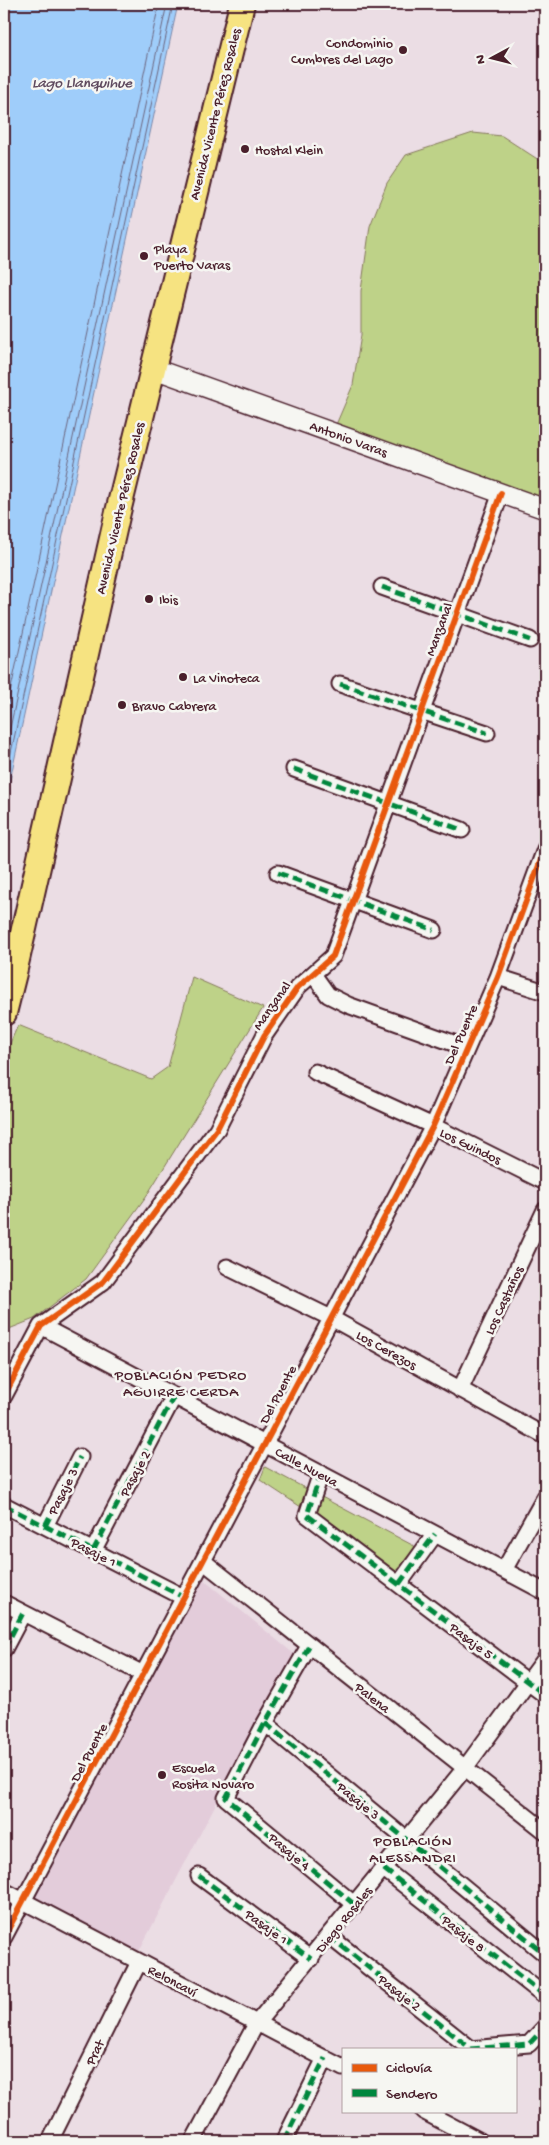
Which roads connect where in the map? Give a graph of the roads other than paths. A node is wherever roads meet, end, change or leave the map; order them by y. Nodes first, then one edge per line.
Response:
1 (242, 4) edge
2 (152, 368) junction
3 (501, 493) junction
4 (545, 509) edge
5 (382, 587) dead end
6 (457, 614) junction
7 (530, 640) dead end
8 (340, 684) dead end
9 (421, 711) junction
10 (487, 734) dead end
11 (294, 770) dead end
12 (388, 803) junction
13 (462, 830) dead end
14 (545, 849) edge
15 (278, 873) dead end
16 (352, 901) junction
17 (434, 930) dead end
18 (313, 974) junction
19 (498, 977) junction
20 (545, 992) edge
21 (4, 1013) edge
22 (467, 1048) junction
23 (315, 1072) dead end
24 (432, 1126) junction
25 (545, 1182) edge
26 (545, 1210) edge
27 (227, 1267) dead end
28 (331, 1318) junction
29 (41, 1326) junction
30 (460, 1390) junction
31 (4, 1396) edge
32 (174, 1396) junction
33 (545, 1436) edge
34 (265, 1444) junction
35 (80, 1457) dead end
36 (321, 1473) junction
37 (545, 1497) edge
38 (4, 1504) edge
39 (44, 1526) junction
40 (435, 1534) junction
41 (93, 1551) junction
42 (203, 1561) junction
43 (504, 1570) junction
44 (399, 1584) junction
45 (545, 1592) edge
46 (183, 1597) junction
47 (4, 1603) edge
48 (23, 1613) junction
49 (308, 1646) junction
50 (4, 1649) edge
51 (545, 1658) edge
52 (143, 1674) junction
53 (527, 1682) junction
54 (545, 1695) edge
55 (265, 1723) junction
56 (465, 1768) junction
57 (545, 1831) edge
58 (407, 1840) junction
59 (384, 1869) junction
60 (199, 1876) dead end
61 (4, 1891) edge
62 (23, 1901) junction
63 (355, 1905) junction
64 (329, 1936) junction
65 (4, 1938) edge
66 (545, 1954) edge
67 (311, 1958) junction
68 (139, 1962) junction
69 (545, 1996) edge
70 (256, 2024) junction
71 (545, 2027) edge
72 (470, 2048) edge
73 (325, 2058) junction
74 (342, 2067) edge
75 (426, 2112) edge
76 (50, 2141) edge
77 (193, 2141) edge
78 (284, 2141) edge
79 (480, 2141) edge

1 - 2 main road, Avenida Vicente Pérez Rosales
2 - 3 street, Antonio Varas
2 - 21 main road, Avenida Vicente Pérez Rosales
3 - 4 street, Antonio Varas
3 - 6 street, Manzanal
5 - 6 street
6 - 7 street
6 - 9 street, Manzanal
8 - 9 street
9 - 10 street
9 - 12 street, Manzanal
11 - 12 street
12 - 13 street
12 - 16 street, Manzanal
14 - 19 street, Del Puente
15 - 16 street
16 - 17 street
16 - 18 street, Manzanal
18 - 22 street
18 - 29 street, Manzanal
19 - 20 street
19 - 22 street, Del Puente
22 - 24 street, Del Puente
23 - 24 street, Los Guindos
24 - 25 street, Los Guindos
24 - 28 street, Del Puente
26 - 30 street, Los Castaños
27 - 28 street, Los Cerezos
28 - 30 street, Los Cerezos
28 - 34 street, Del Puente
29 - 31 street, Manzanal
29 - 32 street, Calle Nueva
30 - 33 street, Los Cerezos
32 - 34 street, Calle Nueva
32 - 41 street, Pasaje 2
34 - 36 street, Calle Nueva
34 - 42 street, Del Puente
35 - 39 street, Pasaje 3
36 - 40 street, Calle Nueva
36 - 44 street, Pasaje 5
37 - 43 street
38 - 39 street, Pasaje 1
39 - 41 street, Pasaje 1
40 - 43 street, Calle Nueva
40 - 44 street
41 - 46 street, Pasaje 1
42 - 46 street, Del Puente
42 - 49 street, Palena
43 - 45 street, Calle Nueva
44 - 53 street, Pasaje 5
46 - 52 street, Del Puente
47 - 48 street
48 - 50 street
48 - 52 street
49 - 55 street
49 - 56 street, Palena
51 - 53 street, Diego Rosales
52 - 62 street, Del Puente
53 - 54 street, Pasaje 5
53 - 56 street, Diego Rosales
55 - 58 street, Pasaje 3
55 - 63 street, Pasaje 4
56 - 57 street, Palena
56 - 58 street, Diego Rosales
58 - 59 street, Diego Rosales
58 - 66 street, Pasaje 3
59 - 63 street, Diego Rosales
59 - 69 street, Pasaje 8
60 - 67 street, Pasaje 1
61 - 62 street, Reloncaví
62 - 65 street, Del Puente
62 - 68 street, Reloncaví
63 - 64 street, Diego Rosales
64 - 67 street, Diego Rosales
64 - 72 street, Pasaje 2
67 - 70 street, Diego Rosales
68 - 70 street, Reloncaví
68 - 76 street, Prat
70 - 73 street, Reloncaví
70 - 77 street, Diego Rosales
71 - 72 street
73 - 74 street, Reloncaví
73 - 78 street
75 - 79 street

